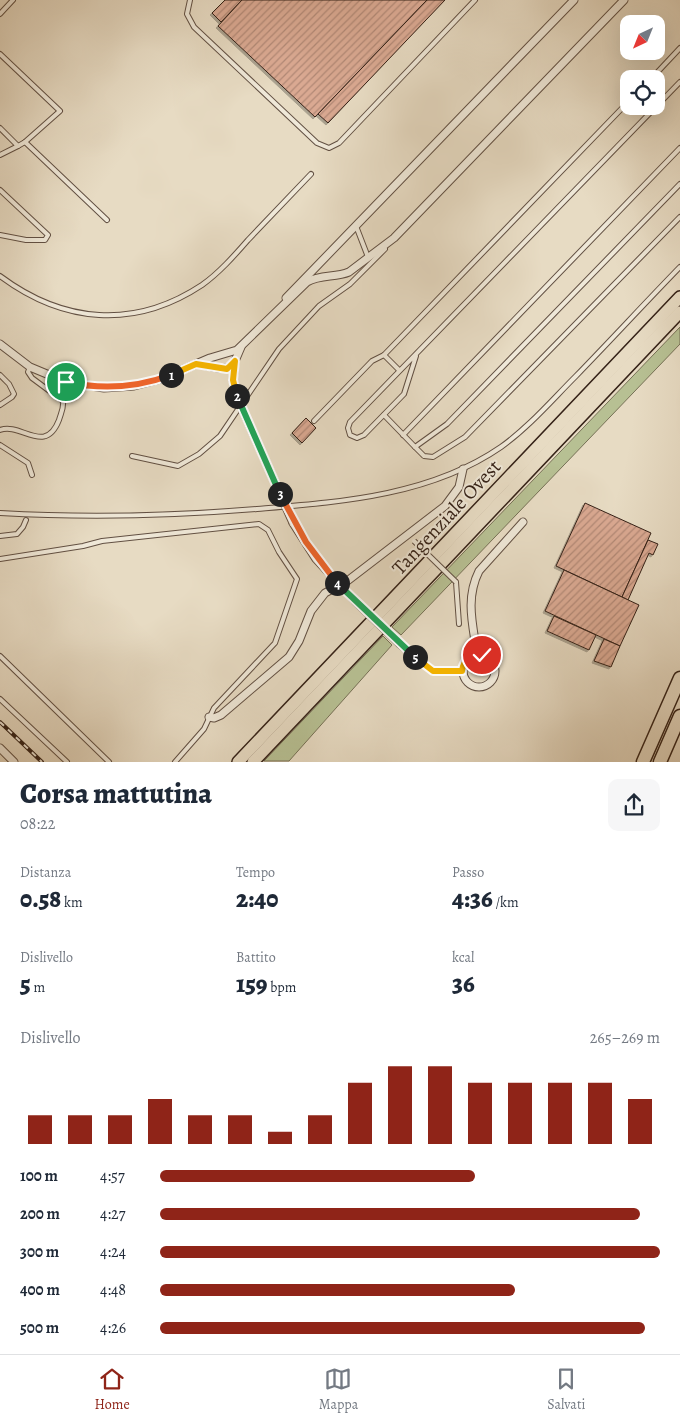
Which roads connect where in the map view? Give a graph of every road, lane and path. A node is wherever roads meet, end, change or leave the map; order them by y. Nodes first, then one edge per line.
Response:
1 (13, 0) edge
2 (190, 0) edge
3 (475, 0) edge
4 (574, 0) edge
5 (624, 0) edge
6 (0, 14) edge
7 (680, 48) edge
8 (0, 54) edge
9 (659, 70) edge
10 (680, 82) edge
11 (620, 111) edge
12 (0, 128) edge
13 (25, 142) junction
14 (18, 146) junction
15 (680, 148) edge
16 (0, 155) edge
17 (311, 174) dead end
18 (680, 184) edge
19 (0, 190) edge
20 (680, 217) edge
21 (107, 220) dead end
22 (356, 225) junction
23 (0, 236) edge
24 (369, 261) junction
25 (680, 268) edge
26 (0, 276) edge
27 (680, 297) edge
28 (282, 304) junction
29 (678, 314) edge
30 (0, 344) edge
31 (243, 344) junction
32 (384, 355) junction
33 (416, 356) junction
34 (208, 361) junction
35 (235, 361) junction
36 (30, 367) junction
37 (399, 370) junction
38 (0, 375) edge
39 (0, 405) edge
40 (384, 415) junction
41 (314, 421) dead end
42 (0, 430) edge
43 (404, 435) junction
44 (0, 445) edge
45 (414, 446) junction
46 (132, 456) dead end
47 (463, 469) junction
48 (32, 475) dead end
49 (0, 513) edge
50 (26, 520) dead end
51 (523, 522) dead end
52 (408, 534) junction
53 (0, 536) edge
54 (0, 559) edge
55 (340, 585) junction
56 (459, 624) dead end
57 (478, 654) junction
58 (0, 656) edge
59 (462, 671) junction
60 (680, 678) edge
61 (0, 699) edge
62 (680, 716) edge
63 (209, 717) junction
64 (0, 748) edge
65 (14, 762) edge
66 (67, 762) edge
67 (109, 762) edge
68 (175, 762) edge
69 (238, 762) edge
70 (253, 762) edge
71 (643, 762) edge
72 (660, 762) edge

1 - 6 lane
2 - 3 lane
4 - 22 street
5 - 24 street
7 - 9 lane
8 - 13 lane
10 - 33 lane
11 - 32 lane
12 - 14 lane
13 - 14 lane
13 - 21 lane
14 - 16 lane
15 - 43 lane
17 - 26 lane
18 - 45 lane
19 - 23 lane
20 - 45 lane
22 - 24 lane
22 - 28 street
24 - 28 street
24 - 46 lane
25 - 47 lane
27 - 69 highway, Tangenziale Ovest
28 - 31 street
29 - 70 highway, Tangenziale Ovest
30 - 36 street
31 - 34 street
31 - 35 street
32 - 37 lane
32 - 41 lane
33 - 37 lane
33 - 40 lane
34 - 35 street
34 - 36 street
35 - 55 street, bridge
36 - 42 lane
37 - 40 lane
38 - 39 lane
40 - 43 lane
43 - 45 lane
44 - 48 lane
47 - 49 lane
47 - 52 street
50 - 53 lane
51 - 57 street
52 - 55 street
52 - 56 lane, bridge
54 - 63 lane
55 - 59 street, bridge
55 - 63 street
57 - 59 street
57 - 59 street
58 - 67 lane
60 - 71 highway
61 - 66 lane
62 - 72 highway
63 - 68 lane
64 - 65 street

